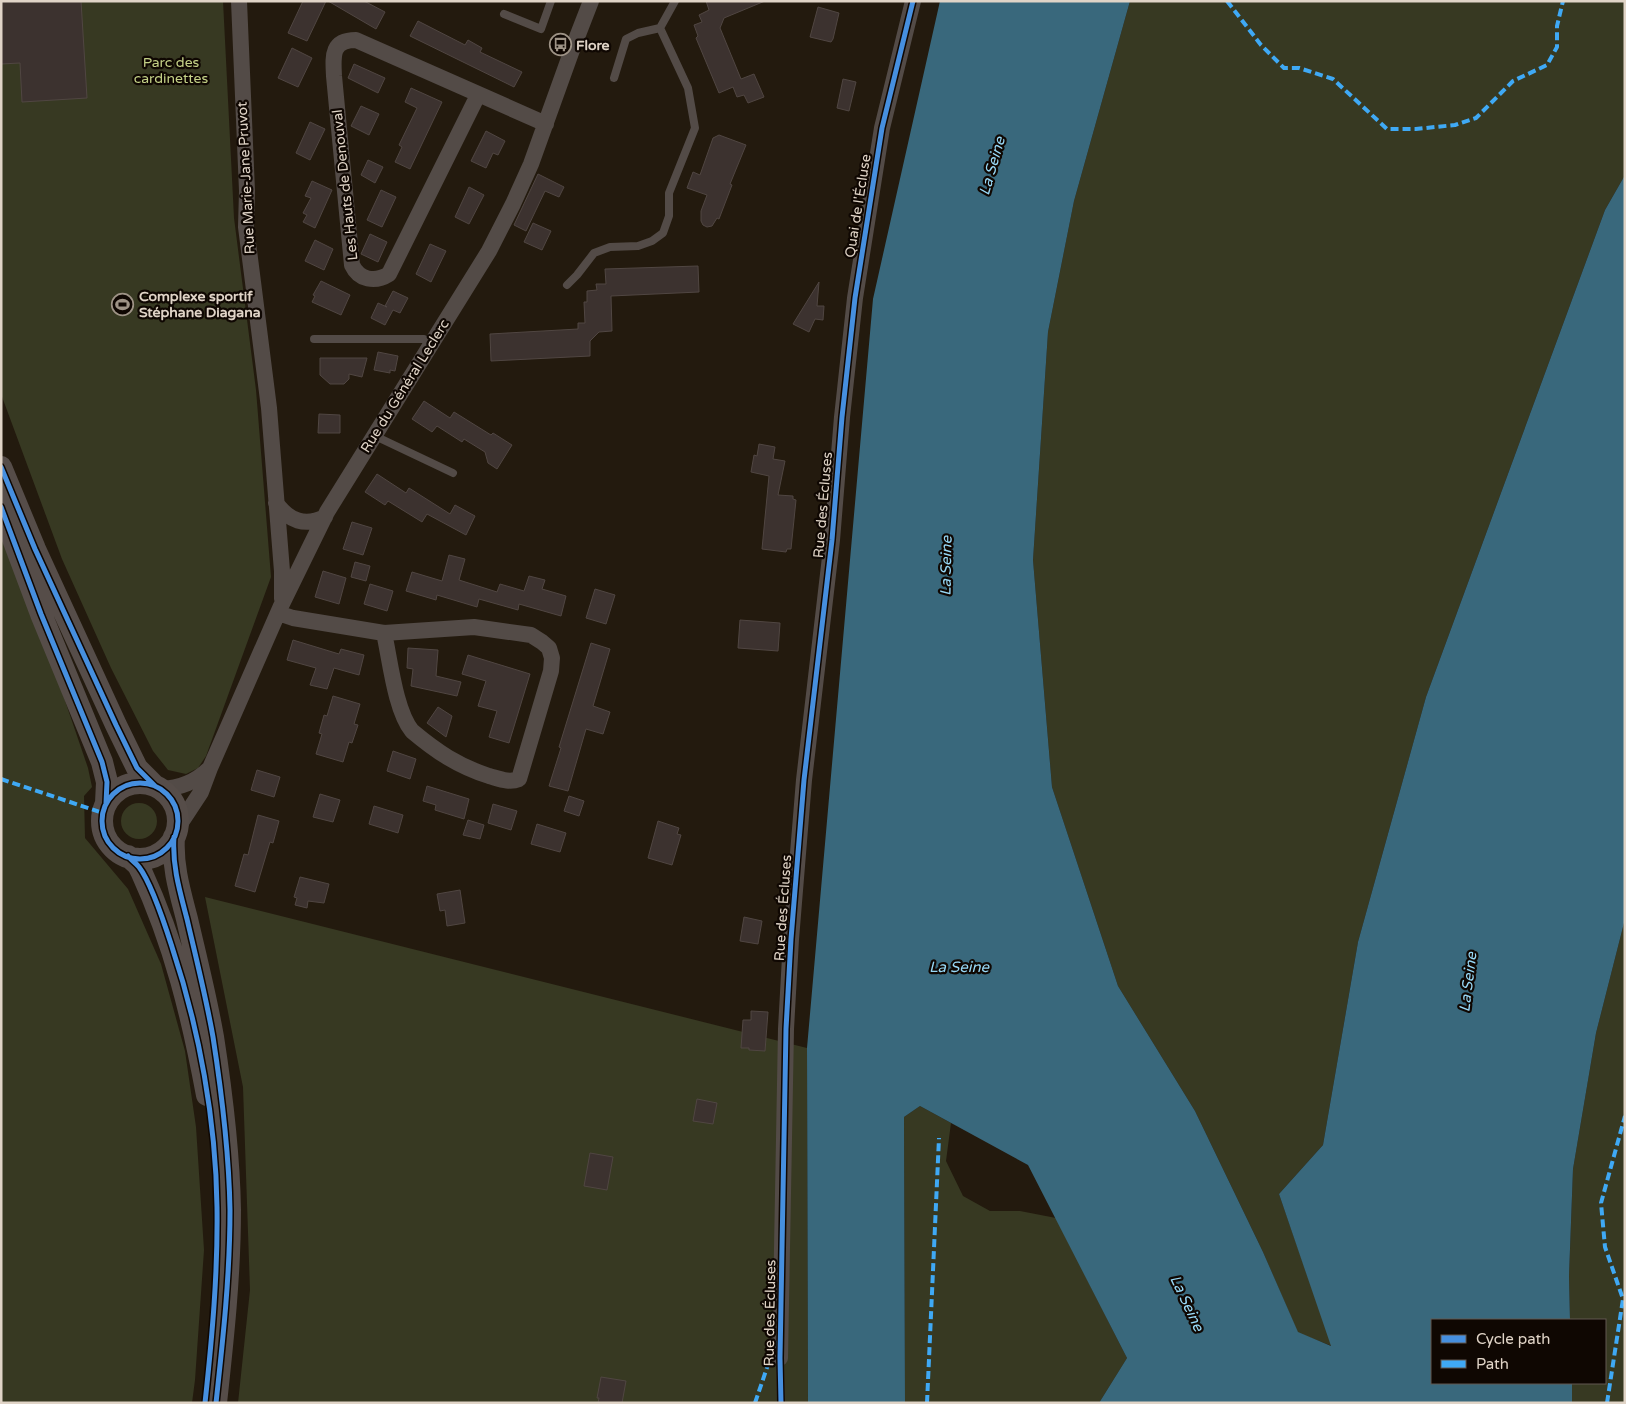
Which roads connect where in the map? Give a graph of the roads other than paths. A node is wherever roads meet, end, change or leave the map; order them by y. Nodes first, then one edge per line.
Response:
1 (239, 1) edge
2 (552, 1) edge
3 (591, 1) edge
4 (675, 1) edge
5 (913, 1) edge
6 (504, 14) dead end
7 (660, 28) junction
8 (614, 78) dead end
9 (478, 95) junction
10 (546, 124) junction
11 (566, 285) dead end
12 (314, 339) dead end
13 (432, 344) junction
14 (842, 417) joint
15 (375, 436) junction
16 (1, 467) edge
17 (453, 473) dead end
18 (276, 503) junction
19 (1, 507) edge
20 (325, 517) junction
21 (280, 610) junction
22 (384, 633) junction
23 (210, 768) junction
24 (158, 788) junction
25 (106, 803) junction
26 (175, 834) junction
27 (128, 856) junction
28 (780, 1358) joint
29 (204, 1403) edge
30 (216, 1403) edge
31 (781, 1403) edge

1 - 18 street, Rue Marie-Jane Pruvot
2 - 6 lane
3 - 10 street, Rue du Général Leclerc
4 - 7 lane
5 - 14 street, Quai de l'Écluse
7 - 8 lane
7 - 11 lane
9 - 9 street, Les Hauts de Denouval
9 - 10 street, Les Hauts de Denouval
10 - 13 street, Rue du Général Leclerc
12 - 13 lane
13 - 15 street, Rue du Général Leclerc
14 - 28 street, Rue des Écluses
15 - 17 lane
15 - 20 street, Rue du Général Leclerc
16 - 24 main road
18 - 20 street
18 - 21 street, Rue Marie-Jane Pruvot
19 - 25 main road
20 - 21 street, Rue du Général Leclerc
21 - 22 street
21 - 23 street, Rue du Général Leclerc
22 - 22 street
23 - 24 street, Rue du Général Leclerc
23 - 26 street, Rue du Général Leclerc
24 - 25 main road
24 - 26 main road
25 - 27 main road
26 - 27 main road
26 - 30 main road
27 - 29 main road
28 - 31 lane, Rue des Écluses

